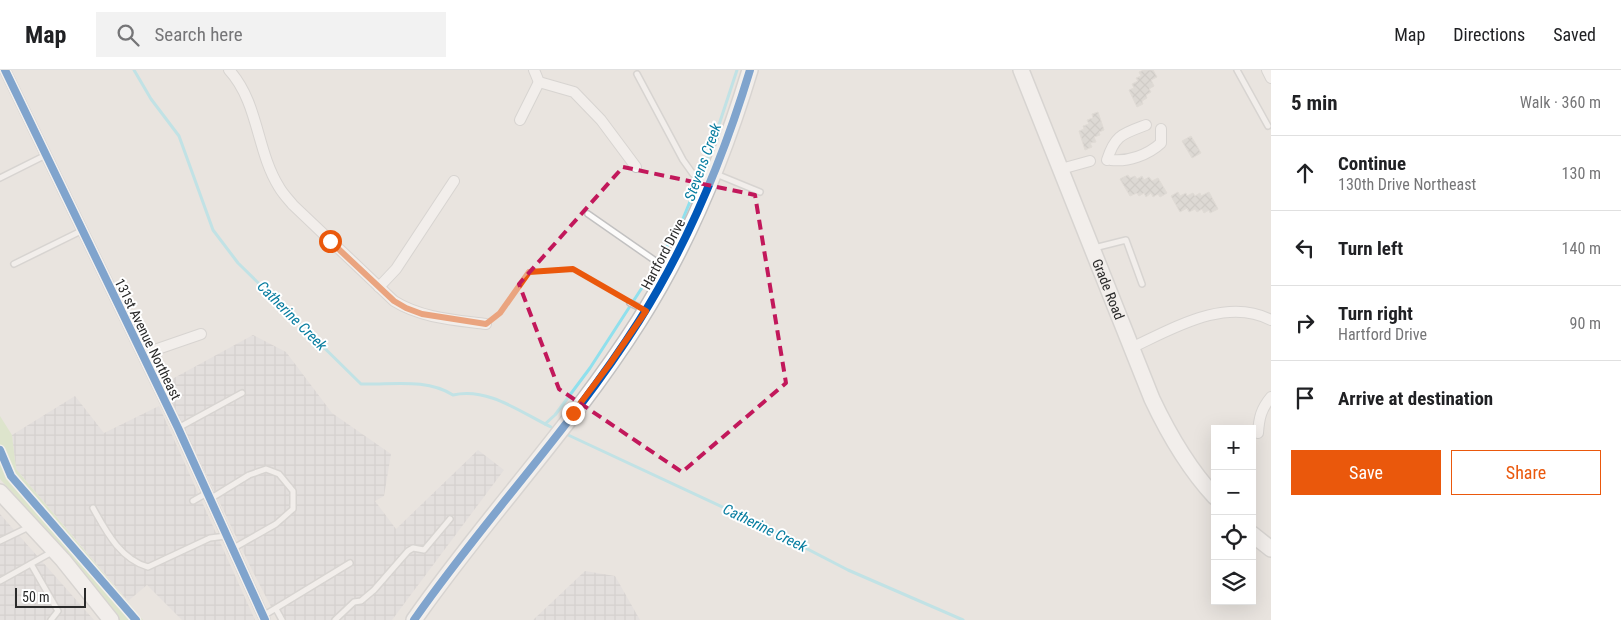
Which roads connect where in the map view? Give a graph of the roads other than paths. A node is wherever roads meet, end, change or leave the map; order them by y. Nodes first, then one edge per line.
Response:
1 (5, 70) edge
2 (229, 70) edge
3 (534, 70) edge
4 (750, 70) edge
5 (1021, 70) edge
6 (1237, 70) edge
7 (1267, 70) edge
8 (637, 74) dead end
9 (1271, 78) edge
10 (539, 82) junction
11 (520, 120) dead end
12 (1146, 126) dead end
13 (1268, 126) dead end
14 (1161, 129) dead end
15 (46, 155) junction
16 (1090, 161) dead end
17 (636, 167) dead end
18 (1061, 169) junction
19 (0, 178) edge
20 (711, 179) junction
21 (454, 181) dead end
22 (760, 192) dead end
23 (588, 214) dead end
24 (81, 231) junction
25 (1092, 249) junction
26 (14, 264) dead end
27 (666, 268) junction
28 (1142, 284) dead end
29 (379, 287) junction
30 (630, 303) road end
31 (642, 309) junction
32 (1271, 320) edge
33 (486, 324) road end
34 (201, 334) dead end
35 (1131, 348) junction
36 (143, 354) junction
37 (242, 393) dead end
38 (1271, 397) edge
39 (178, 428) junction
40 (1258, 433) dead end
41 (0, 492) edge
42 (1211, 493) edge
43 (209, 496) junction
44 (193, 501) dead end
45 (93, 508) dead end
46 (450, 519) dead end
47 (32, 526) junction
48 (226, 536) junction
49 (1256, 537) edge
50 (0, 541) edge
51 (232, 549) junction
52 (1271, 549) edge
53 (55, 551) junction
54 (350, 563) dead end
55 (31, 564) junction
56 (0, 580) edge
57 (276, 609) junction
58 (264, 618) edge
59 (51, 620) edge
60 (111, 620) edge
61 (282, 620) edge
62 (335, 620) edge
63 (414, 620) edge

1 - 15 street, 131st Avenue Northeast
2 - 29 street
3 - 10 street
4 - 20 main road, Hartford Drive
5 - 18 main road, Grade Road
6 - 13 lane
7 - 9 street
8 - 20 lane
10 - 11 street
10 - 17 street
12 - 14 street
15 - 19 lane
15 - 24 street, 131st Avenue Northeast
16 - 18 street
18 - 25 main road, Grade Road
20 - 22 lane
20 - 27 main road, Hartford Drive
21 - 29 street
23 - 27 lane
24 - 26 lane
24 - 36 street, 131st Avenue Northeast
25 - 28 lane
25 - 35 main road, Grade Road
27 - 31 main road, Hartford Drive
29 - 33 street
30 - 31 lane
31 - 63 main road, Hartford Drive
32 - 35 street
34 - 36 street
35 - 42 main road, Grade Road
36 - 39 street, 131st Avenue Northeast
37 - 39 lane
38 - 40 street
39 - 43 street, 131st Avenue Northeast
41 - 47 main road
43 - 44 lane
43 - 48 street, 131st Avenue Northeast
43 - 51 lane
45 - 48 lane
46 - 62 lane
47 - 50 lane
47 - 53 main road
48 - 51 street, 131st Avenue Northeast
49 - 52 main road
51 - 58 street, 131st Avenue Northeast
53 - 55 lane
53 - 60 main road
54 - 57 lane
55 - 56 lane
55 - 59 lane
57 - 58 lane
57 - 61 lane

